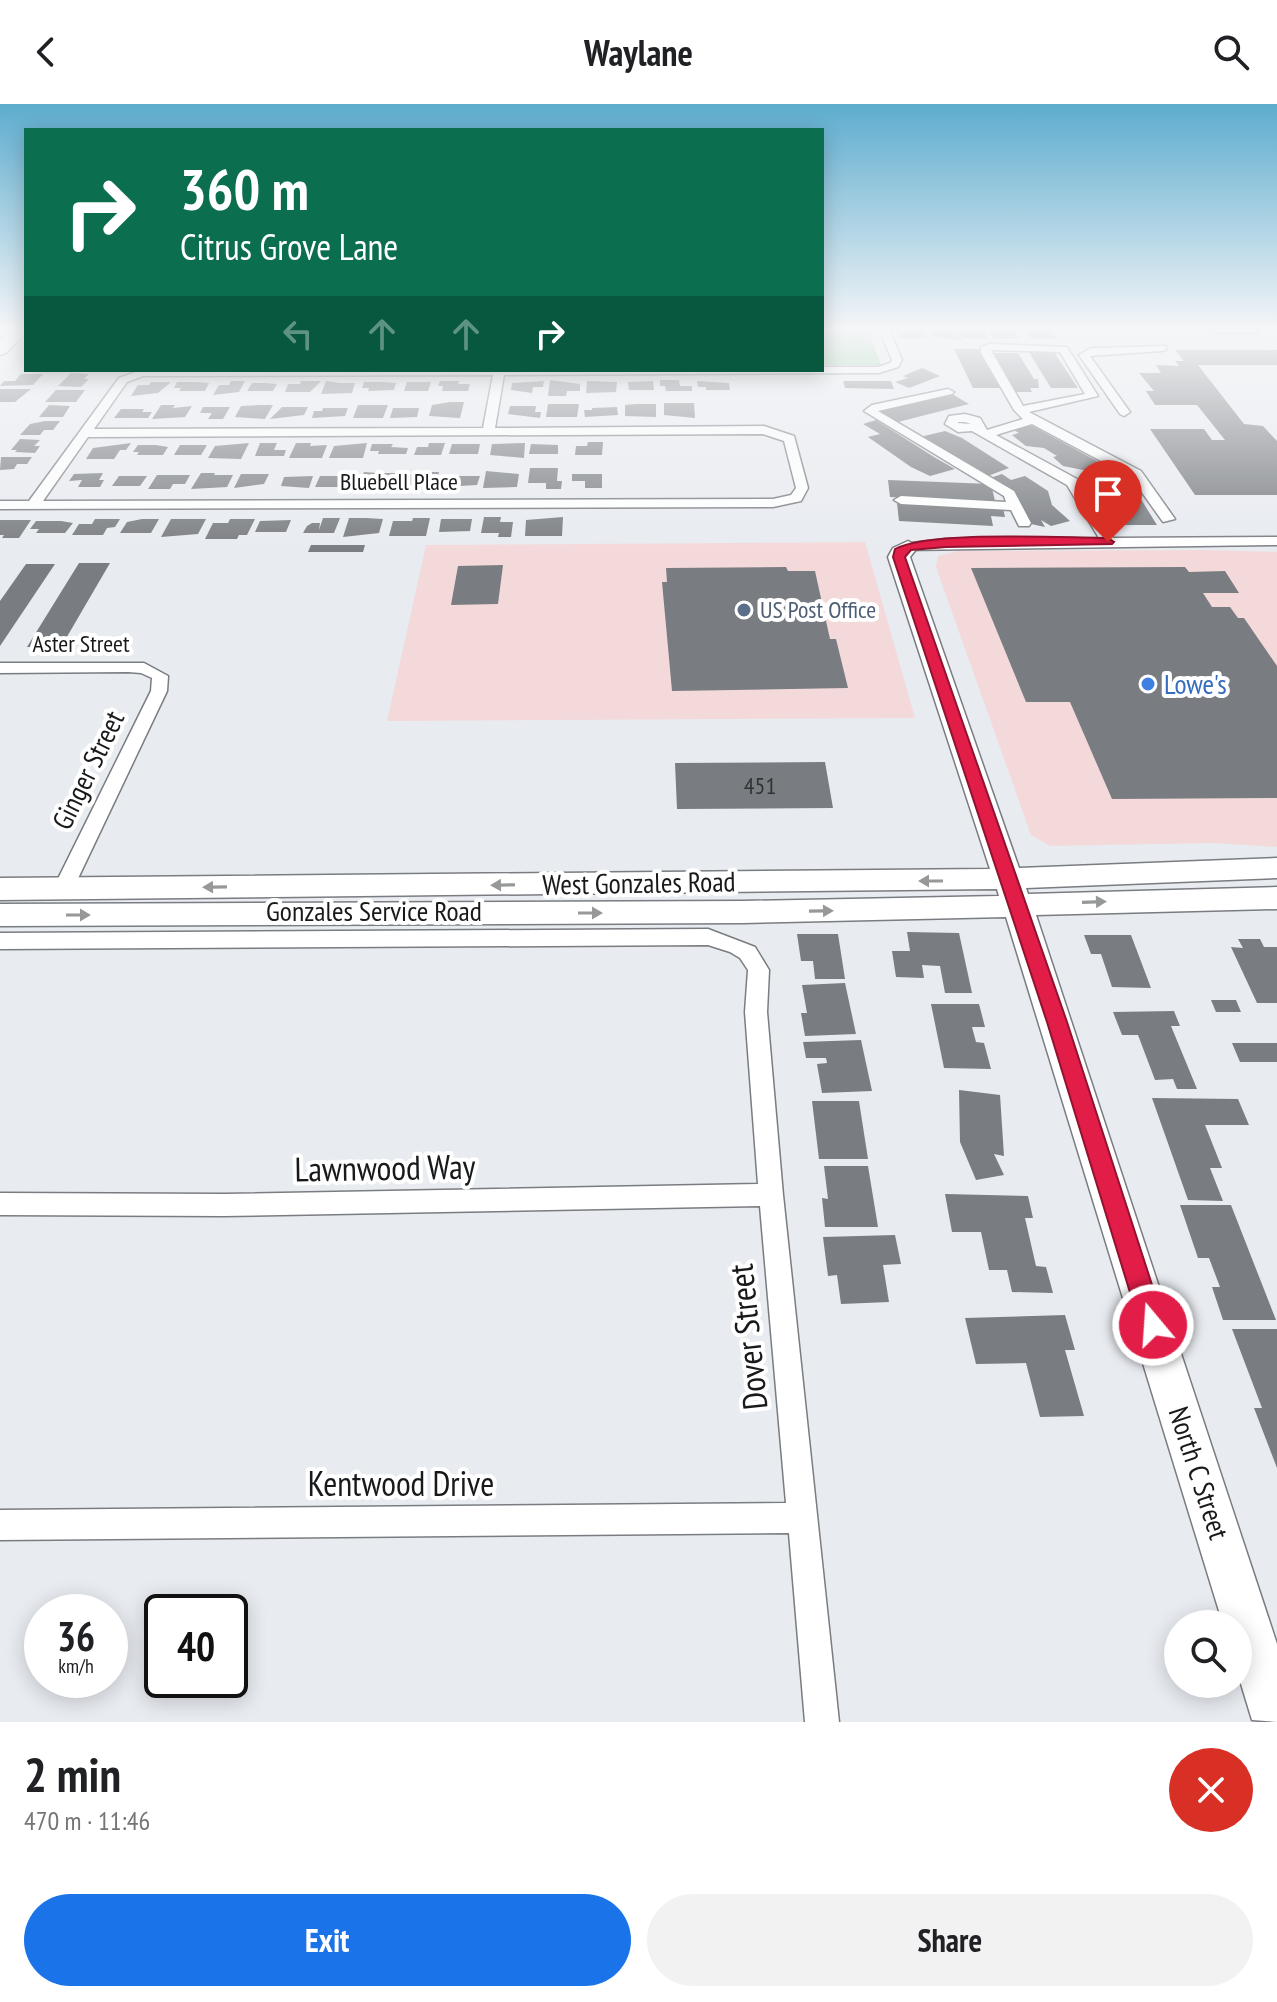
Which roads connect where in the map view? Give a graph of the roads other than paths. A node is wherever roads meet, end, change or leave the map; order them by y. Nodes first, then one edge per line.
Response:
1 (107, 403) edge
2 (493, 403) edge
3 (900, 403) edge
4 (1016, 403) edge
5 (1059, 403) edge
6 (1117, 403) edge
7 (1020, 410) junction
8 (1124, 412) dead end
9 (1033, 420) junction
10 (938, 428) dead end
11 (488, 431) junction
12 (980, 431) junction
13 (86, 433) junction
14 (901, 500) dead end
15 (0, 505) edge
16 (33, 505) junction
17 (1013, 506) junction
18 (1168, 519) dead end
19 (1024, 523) dead end
20 (1277, 541) edge
21 (1108, 542) junction
22 (908, 547) joint
23 (0, 668) edge
24 (160, 676) joint
25 (1277, 868) edge
26 (0, 889) edge
27 (63, 889) junction
28 (1012, 892) junction
29 (1277, 898) edge
30 (0, 915) edge
31 (0, 941) edge
32 (746, 948) joint
33 (771, 1195) junction
34 (0, 1204) edge
35 (802, 1518) junction
36 (0, 1525) edge
37 (1277, 1720) edge
38 (822, 1722) edge

1 - 13 street
2 - 11 street
3 - 17 street
4 - 7 street
5 - 7 street
6 - 8 street
7 - 9 street
9 - 12 street
9 - 18 street
10 - 12 street
11 - 13 street
11 - 16 street, Bluebell Place
12 - 21 street
13 - 16 street
14 - 17 street
15 - 16 street, Bluebell Place
17 - 19 street
20 - 21 street
21 - 22 street
22 - 28 main road, North C Street
23 - 24 street, Aster Street
24 - 27 street, Ginger Street
25 - 28 main road, West Gonzales Road
26 - 27 main road, West Gonzales Road
28 -> 27 main road, West Gonzales Road
28 -> 29 main road, West Gonzales Road
30 -> 28 main road, West Gonzales Road
28 - 37 main road, North C Street
31 - 32 street, Gonzales Service Road
32 - 33 street, Dover Street
33 - 34 street, Lawnwood Way
33 - 35 street, Dover Street
35 - 36 street, Kentwood Drive
35 - 38 street, Dover Street

